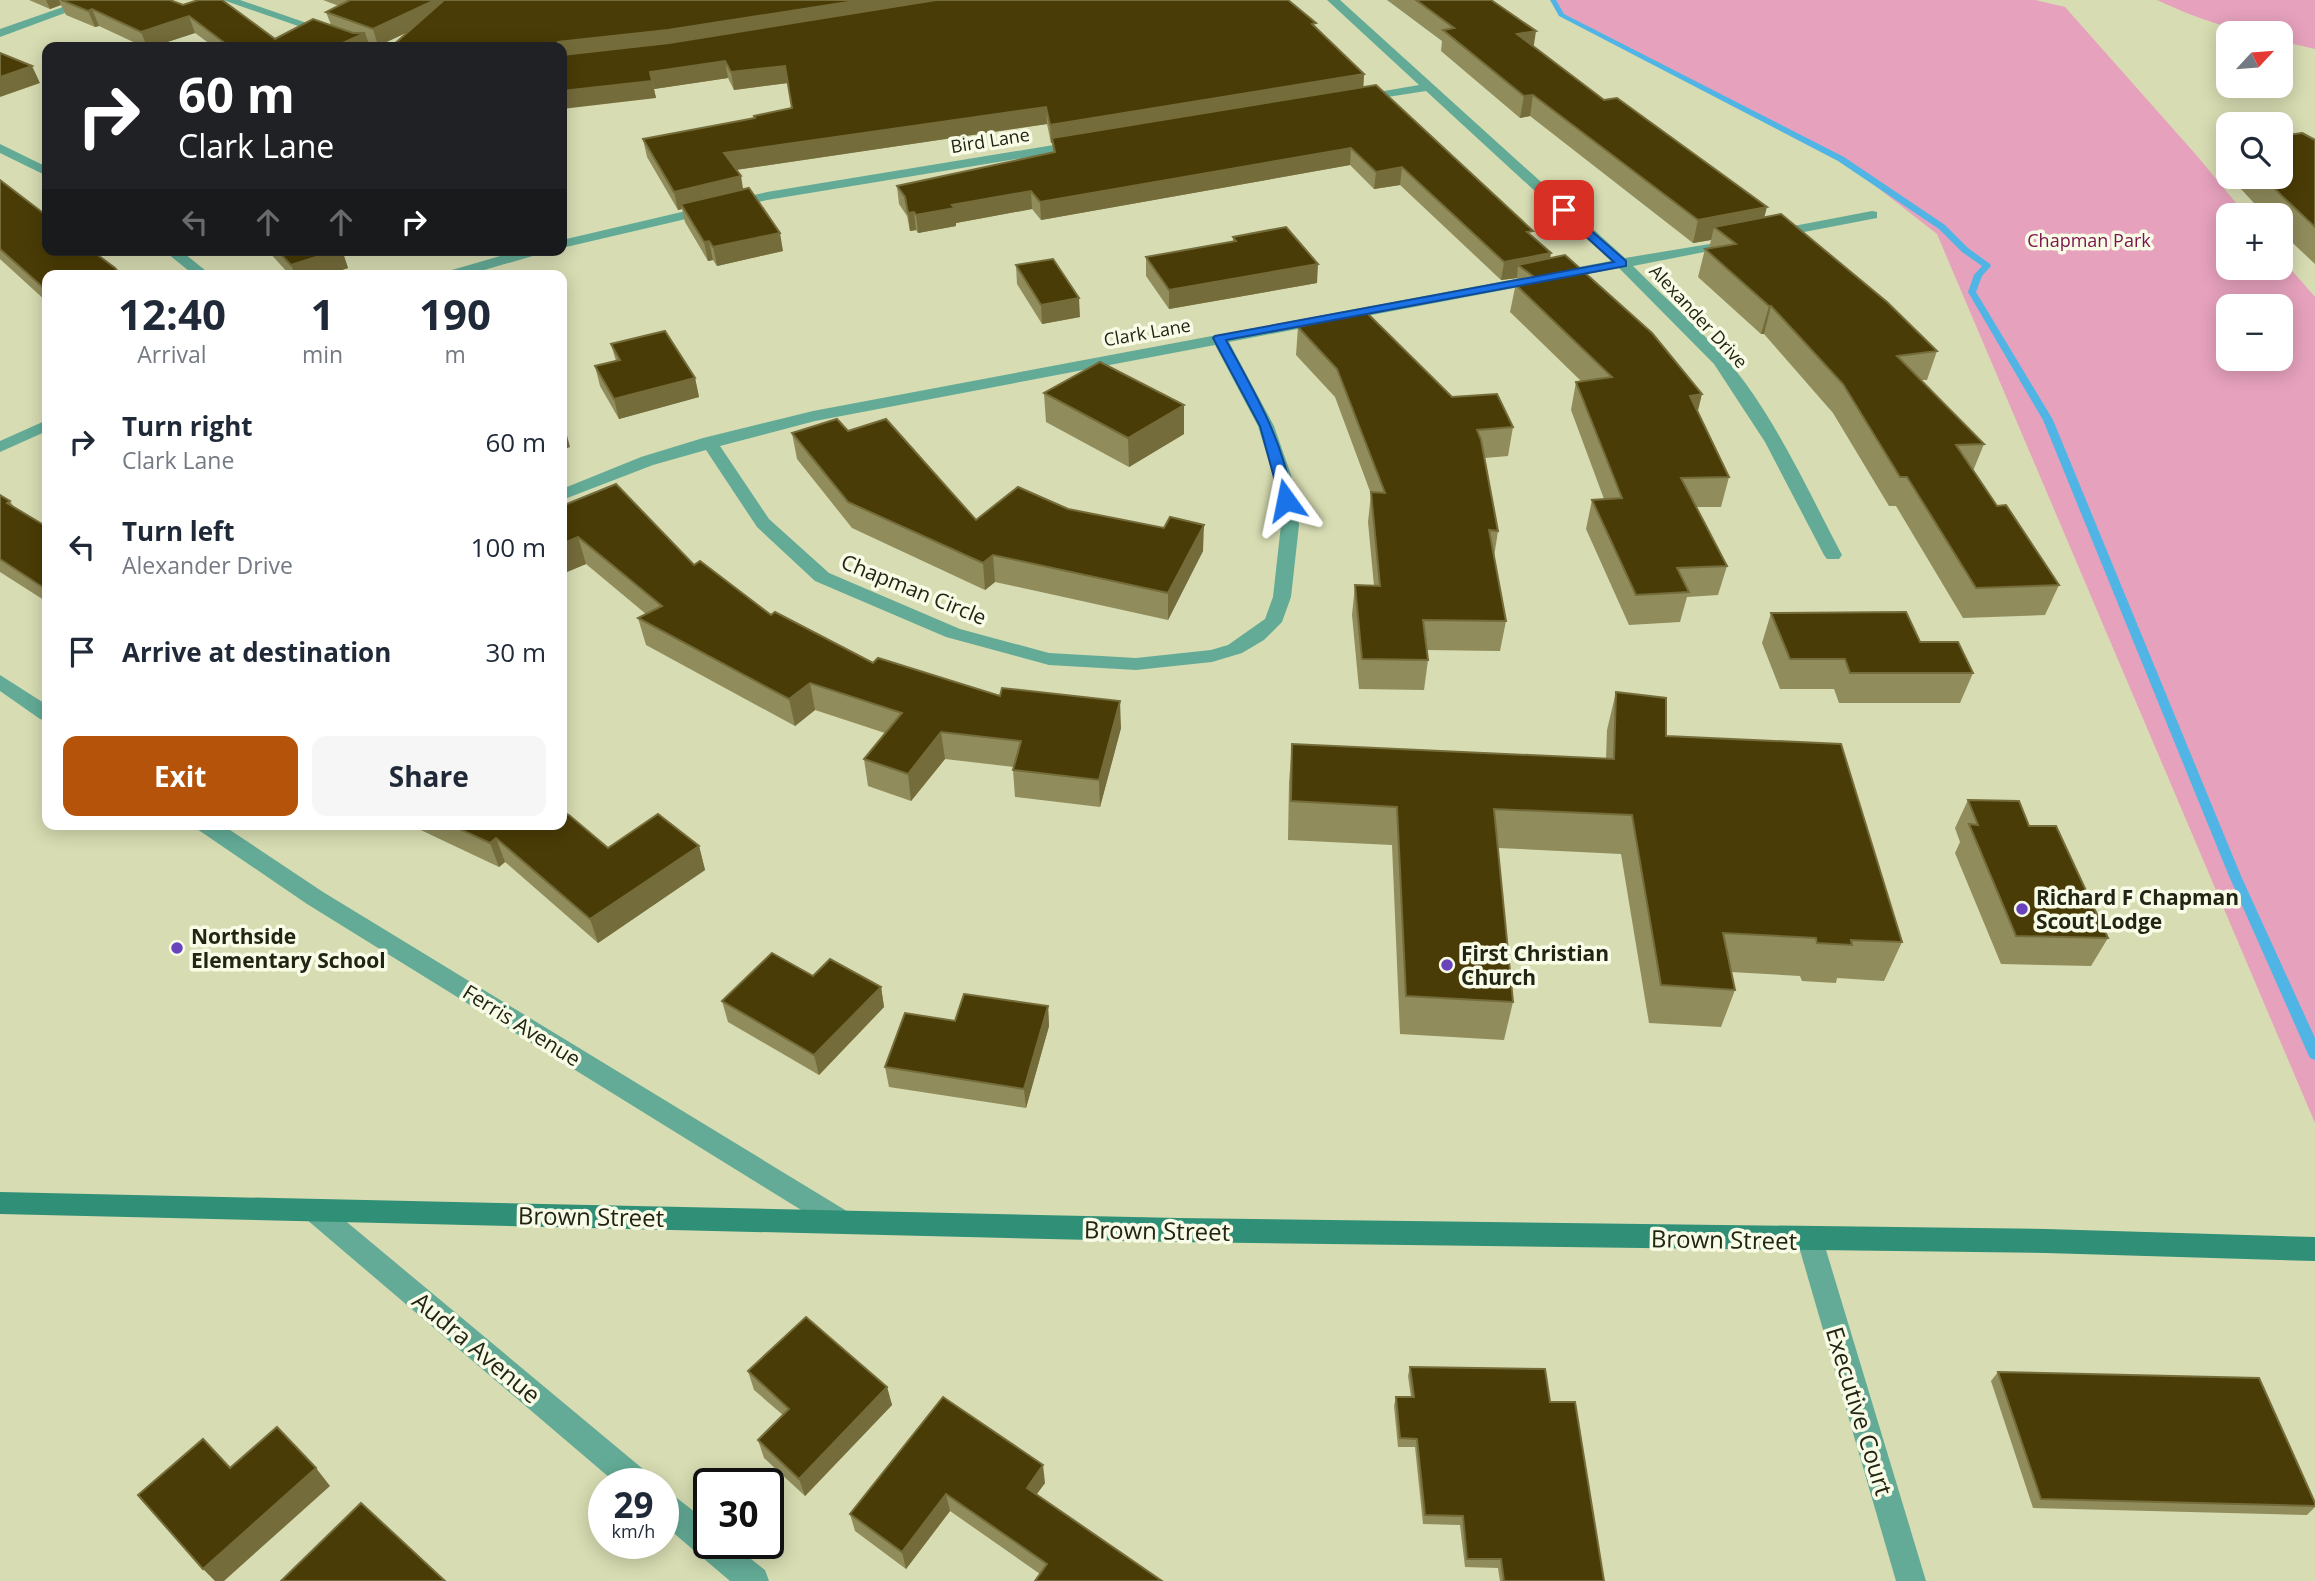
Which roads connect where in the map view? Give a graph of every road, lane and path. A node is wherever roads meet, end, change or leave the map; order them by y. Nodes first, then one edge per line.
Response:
1 (94, 0) edge
2 (229, 0) edge
3 (1333, 0) edge
4 (0, 33) edge
5 (355, 42) edge
6 (1427, 88) junction
7 (1344, 101) edge
8 (1086, 144) edge
9 (0, 148) edge
10 (42, 169) edge
11 (1872, 215) dead end
12 (567, 243) edge
13 (178, 256) edge
14 (517, 256) edge
15 (1622, 263) junction
16 (197, 270) edge
17 (468, 270) edge
18 (1219, 338) junction
19 (42, 427) edge
20 (709, 442) junction
21 (0, 447) edge
22 (567, 493) edge
23 (1833, 555) dead end
24 (0, 682) edge
25 (42, 711) edge
26 (214, 830) edge
27 (0, 1203) edge
28 (315, 1210) junction
29 (841, 1221) junction
30 (1810, 1240) junction
31 (2315, 1249) edge
32 (620, 1468) edge
33 (679, 1518) edge
34 (693, 1530) edge
35 (728, 1559) edge
36 (754, 1581) edge
37 (1911, 1581) edge

1 - 4 street
2 - 5 street
3 - 6 street, Alexander Drive
6 - 7 street
6 - 15 street, Alexander Drive
8 - 12 street, Bird Lane
9 - 10 street
11 - 15 street, Clark Lane
13 - 16 street
14 - 17 street
15 - 18 street, Clark Lane
15 - 23 street, Alexander Drive
18 - 20 street, Clark Lane
18 - 20 street, Chapman Circle
19 - 21 street
20 - 22 street, Clark Lane
24 - 25 street
26 - 29 street, Ferris Avenue
27 - 28 main road, Brown Street
28 - 29 main road, Brown Street
28 - 32 street, Audra Avenue
29 - 30 main road, Brown Street
30 - 31 main road, Brown Street
30 - 37 street, Executive Court
33 - 34 street
35 - 36 street

